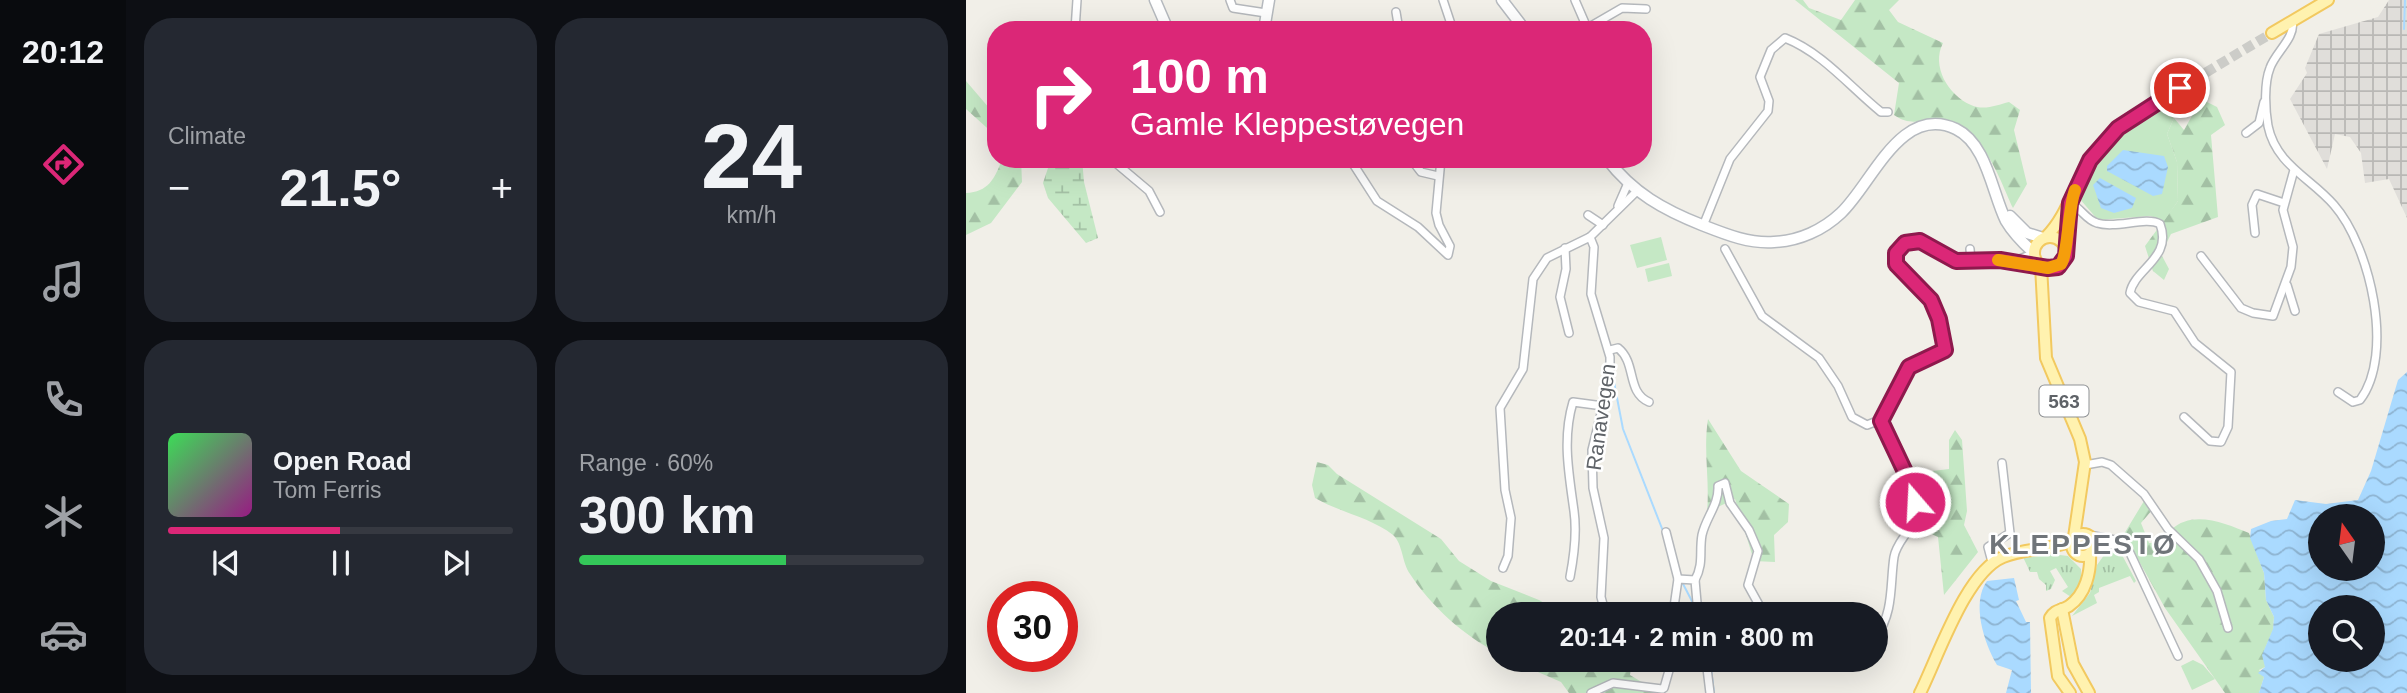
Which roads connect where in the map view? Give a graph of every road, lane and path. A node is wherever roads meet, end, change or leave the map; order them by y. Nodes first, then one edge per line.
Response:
1 (1077, 0) edge
2 (1155, 0) edge
3 (1230, 0) edge
4 (1269, 0) edge
5 (1443, 0) edge
6 (1502, 0) edge
7 (1575, 0) edge
8 (2328, 0) edge
9 (1646, 9) dead end
10 (1396, 12) dead end
11 (1266, 13) junction
12 (1514, 18) junction
13 (1075, 21) edge
14 (1164, 21) edge
15 (1265, 21) edge
16 (1398, 21) edge
17 (1450, 21) edge
18 (1515, 21) edge
19 (1517, 21) edge
20 (1583, 21) edge
21 (1600, 21) edge
22 (2288, 28) junction
23 (2272, 33) tunnel mouth
24 (2180, 88) tunnel mouth
25 (2267, 99) junction
26 (1888, 112) dead end
27 (2246, 134) dead end
28 (1122, 168) edge
29 (1356, 168) edge
30 (1419, 168) edge
31 (1439, 168) edge
32 (1615, 168) edge
33 (2294, 170) junction
34 (1438, 176) junction
35 (1633, 187) junction
36 (2070, 203) junction
37 (2284, 204) junction
38 (2002, 208) junction
39 (1160, 212) dead end
40 (1588, 215) dead end
41 (1603, 225) junction
42 (1703, 226) junction
43 (2255, 233) dead end
44 (1590, 237) junction
45 (2045, 238) junction
46 (2065, 246) junction
47 (1564, 248) junction
48 (1725, 249) dead end
49 (1970, 249) dead end
50 (2034, 253) junction
51 (2201, 256) dead end
52 (1971, 261) junction
53 (2012, 262) junction
54 (2061, 264) junction
55 (2041, 266) junction
56 (2287, 284) junction
57 (2045, 300) junction
58 (2295, 311) dead end
59 (1569, 333) dead end
60 (1609, 350) junction
61 (2338, 392) dead end
62 (1649, 402) dead end
63 (1603, 406) junction
64 (2184, 417) dead end
65 (1881, 421) junction
66 (2002, 463) dead end
67 (2085, 465) junction
68 (2080, 502) junction
69 (1665, 532) dead end
70 (2087, 534) junction
71 (2073, 539) junction
72 (2120, 543) junction
73 (2033, 551) junction
74 (2085, 553) junction
75 (1992, 562) junction
76 (1503, 568) dead end
77 (1570, 577) dead end
78 (1678, 579) junction
79 (1695, 579) junction
80 (1602, 602) edge
81 (1675, 602) edge
82 (1697, 602) edge
83 (1757, 602) edge
84 (1888, 607) edge
85 (2062, 609) junction
86 (2228, 628) dead end
87 (2178, 656) dead end
88 (1668, 672) edge
89 (1707, 672) edge
90 (1591, 693) edge
91 (1710, 693) edge
92 (1920, 693) edge
93 (2070, 693) edge
94 (2089, 693) edge

1 - 13 street
2 - 14 main road
3 - 11 street
4 - 11 main road
5 - 17 street
6 - 12 main road
7 - 20 street
8 - 22 main road
9 - 21 street
10 - 16 street
11 - 15 main road
12 - 18 main road
12 - 19 main road
22 - 23 main road
22 - 25 street
24 - 36 main road, 563
25 - 27 street
25 - 33 street
26 - 42 street
28 - 39 street
29 - 34 street
30 - 34 street
31 - 34 street
32 - 35 main road
33 - 37 street
33 - 61 street
35 - 41 street
35 - 42 main road
36 - 45 main road, 563
36 - 46 main road, 563
36 - 64 street
37 - 43 street
37 - 56 street
38 - 42 main road
38 - 45 main road
38 - 50 main road
40 - 41 street
41 - 44 street
44 - 47 street
44 - 60 street, Ranavegen
45 - 46 main road
45 - 50 main road, 563
46 - 54 main road, 563
47 - 59 street
47 - 76 street
48 - 65 street
49 - 52 street
50 - 53 street
50 - 55 main road, 563
51 - 56 street
52 - 53 street
52 - 65 street
53 - 55 street
54 - 55 main road
54 - 57 main road, 563
55 - 57 main road, 563
56 - 58 street
57 - 67 main road, 563
60 - 62 street, Ranavegen
60 - 63 street, Ranavegen
63 - 77 street
63 - 80 street, Ranavegen
65 - 84 street
66 - 75 street
67 - 68 main road, 563
67 - 86 street
68 - 70 main road, 563
68 - 71 main road, 563
69 - 78 street
70 - 71 main road
70 - 72 street
70 - 74 main road, 563
71 - 73 main road
71 - 74 main road, 563
72 - 74 street
72 - 87 street
73 - 74 main road
73 - 75 main road
74 - 85 main road, 563
75 - 92 main road
78 - 79 street
78 - 81 street
79 - 82 street
79 - 83 street
85 - 93 main road
85 - 94 main road
88 - 90 street
89 - 91 street

